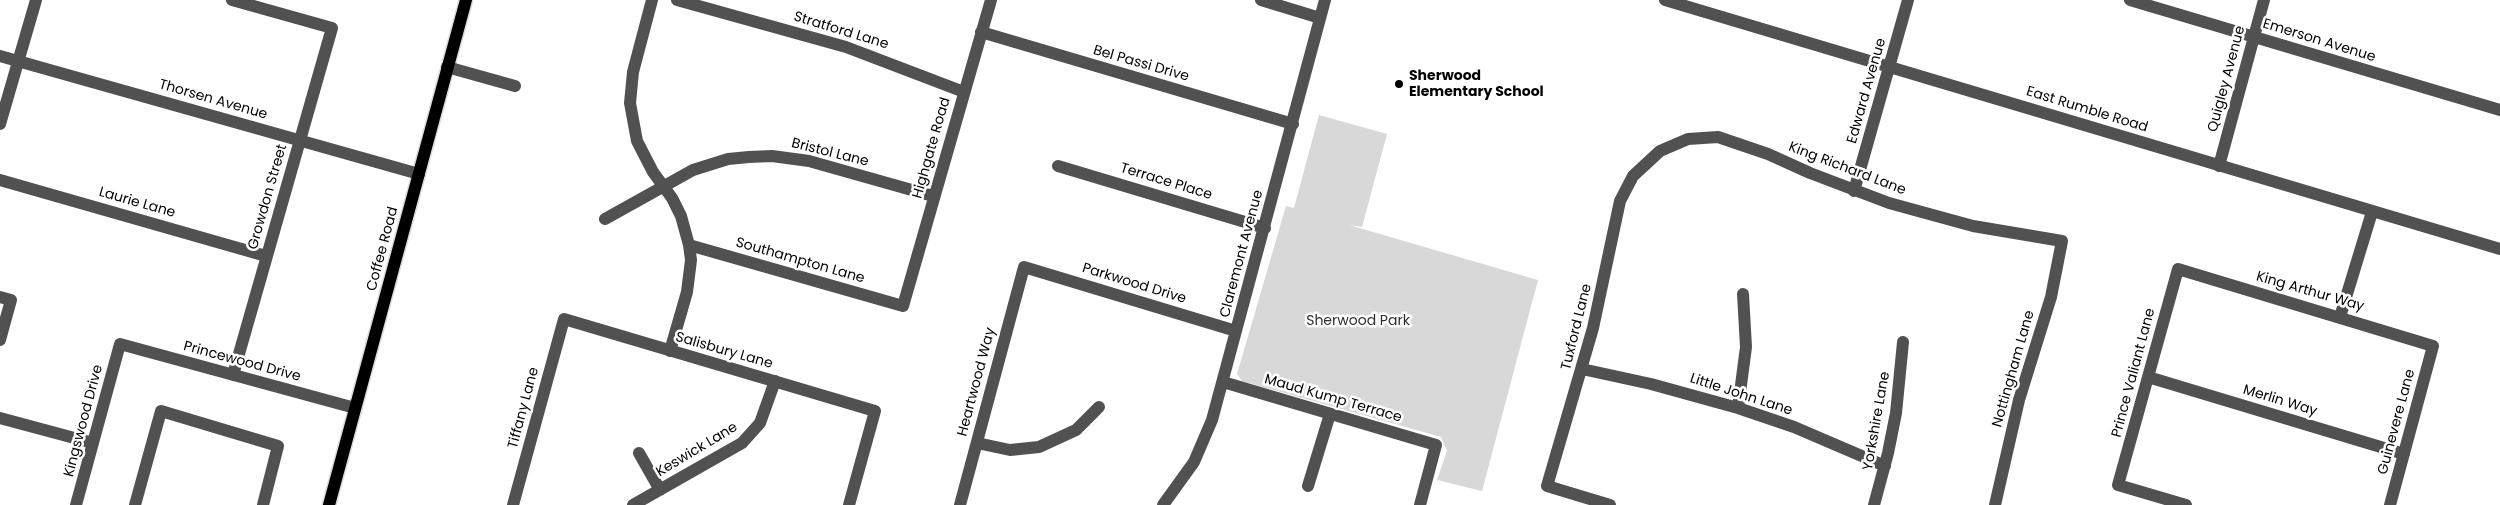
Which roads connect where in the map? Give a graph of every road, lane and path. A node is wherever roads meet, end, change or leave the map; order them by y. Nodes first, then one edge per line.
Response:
1 (36, 0) edge
2 (232, 0) edge
3 (466, 0) edge
4 (652, 0) edge
5 (677, 0) edge
6 (991, 0) edge
7 (1261, 0) edge
8 (1325, 0) edge
9 (1665, 0) edge
10 (1908, 0) edge
11 (2130, 0) edge
12 (2264, 0) edge
13 (1320, 18) junction
14 (982, 32) junction
15 (2254, 37) junction
16 (0, 56) edge
17 (18, 61) junction
18 (448, 67) junction
19 (1890, 67) junction
20 (515, 86) dead end
21 (964, 92) junction
22 (2500, 110) edge
23 (0, 124) edge
24 (1293, 124) junction
25 (300, 140) junction
26 (1058, 166) dead end
27 (2219, 166) junction
28 (419, 174) junction
29 (1633, 176) joint
30 (0, 180) edge
31 (663, 185) junction
32 (1854, 191) junction
33 (933, 196) junction
34 (2372, 212) junction
35 (605, 219) dead end
36 (1265, 228) junction
37 (2062, 241) joint
38 (689, 245) junction
39 (2500, 249) edge
40 (266, 256) junction
41 (1024, 267) joint
42 (2178, 270) joint
43 (1743, 294) dead end
44 (5, 299) edge
45 (903, 306) joint
46 (2340, 317) junction
47 (564, 319) joint
48 (1236, 331) junction
49 (0, 340) edge
50 (1903, 342) dead end
51 (120, 344) joint
52 (2433, 346) joint
53 (670, 351) junction
54 (1582, 369) junction
55 (233, 375) junction
56 (2148, 377) junction
57 (775, 381) junction
58 (1222, 382) junction
59 (1099, 407) dead end
60 (355, 408) junction
61 (1738, 408) junction
62 (1330, 414) junction
63 (0, 418) edge
64 (93, 443) junction
65 (977, 443) junction
66 (639, 453) dead end
67 (2404, 454) junction
68 (1885, 466) junction
69 (1308, 486) dead end
70 (660, 490) junction
71 (1165, 504) edge
72 (76, 505) edge
73 (135, 505) edge
74 (263, 505) edge
75 (328, 505) edge
76 (513, 505) edge
77 (633, 505) edge
78 (849, 505) edge
79 (960, 505) edge
80 (1420, 505) edge
81 (1610, 505) edge
82 (1874, 505) edge
83 (1995, 505) edge
84 (2186, 505) edge
85 (2390, 505) edge

1 - 17 street
2 - 25 street, Growdon Street
3 - 18 main road, Coffee Road
4 - 31 street
5 - 21 street, Stratford Lane
6 - 14 street, Highgate Road
7 - 13 street
8 - 13 street, Claremont Avenue
9 - 19 street, East Rumble Road
10 - 19 street, Edward Avenue
11 - 15 street, Emerson Avenue
12 - 15 street, Quigley Avenue
13 - 24 street, Claremont Avenue
14 - 21 street, Highgate Road
14 - 24 street, Bel Passi Drive
15 - 22 street, Emerson Avenue
15 - 27 street, Quigley Avenue
16 - 17 street, Thorsen Avenue
17 - 23 street
17 - 25 street, Thorsen Avenue
18 - 20 street
18 - 28 main road, Coffee Road
19 - 27 street, East Rumble Road
19 - 32 street, Edward Avenue
21 - 33 street, Highgate Road
24 - 36 street, Claremont Avenue
25 - 28 street, Thorsen Avenue
25 - 40 street, Growdon Street
26 - 36 street, Terrace Place
27 - 34 street, East Rumble Road
28 - 60 main road, Coffee Road
29 - 32 street, King Richard Lane
29 - 54 street, Tuxford Lane
30 - 40 street, Laurie Lane
31 - 33 street, Bristol Lane
31 - 35 street, Bristol Lane
31 - 38 street
32 - 37 street, King Richard Lane
33 - 45 street, Highgate Road
34 - 39 street, East Rumble Road
34 - 46 street
36 - 48 street, Claremont Avenue
37 - 83 street, Nottingham Lane
38 - 45 street, Southampton Lane
38 - 53 street
40 - 55 street, Growdon Street
41 - 48 street, Parkwood Drive
41 - 65 street, Heartwood Way
42 - 46 street, King Arthur Way
42 - 56 street, Prince Valiant Lane
43 - 61 street
44 - 49 street
46 - 52 street, King Arthur Way
47 - 53 street, Salisbury Lane
47 - 76 street, Tiffany Lane
48 - 58 street, Claremont Avenue
50 - 68 street, Yorkshire Lane
51 - 55 street, Princewood Drive
51 - 64 street, Kingswood Drive
52 - 67 street, Guinevere Lane
53 - 57 street, Salisbury Lane
54 - 61 street, Little John Lane
54 - 81 street, Tuxford Lane
55 - 60 street, Princewood Drive
56 - 67 street, Merlin Way
56 - 84 street, Prince Valiant Lane
57 - 70 street, Keswick Lane
57 - 78 street, Salisbury Lane
58 - 62 street, Maud Kump Terrace
58 - 71 street, Claremont Avenue
59 - 65 street
60 - 75 main road, Coffee Road
61 - 68 street, Little John Lane
62 - 69 street
62 - 80 street, Maud Kump Terrace
63 - 64 street
64 - 72 street, Kingswood Drive
65 - 79 street, Heartwood Way
66 - 70 street
67 - 85 street, Guinevere Lane
68 - 82 street, Yorkshire Lane
70 - 77 street, Keswick Lane
73 - 74 street

